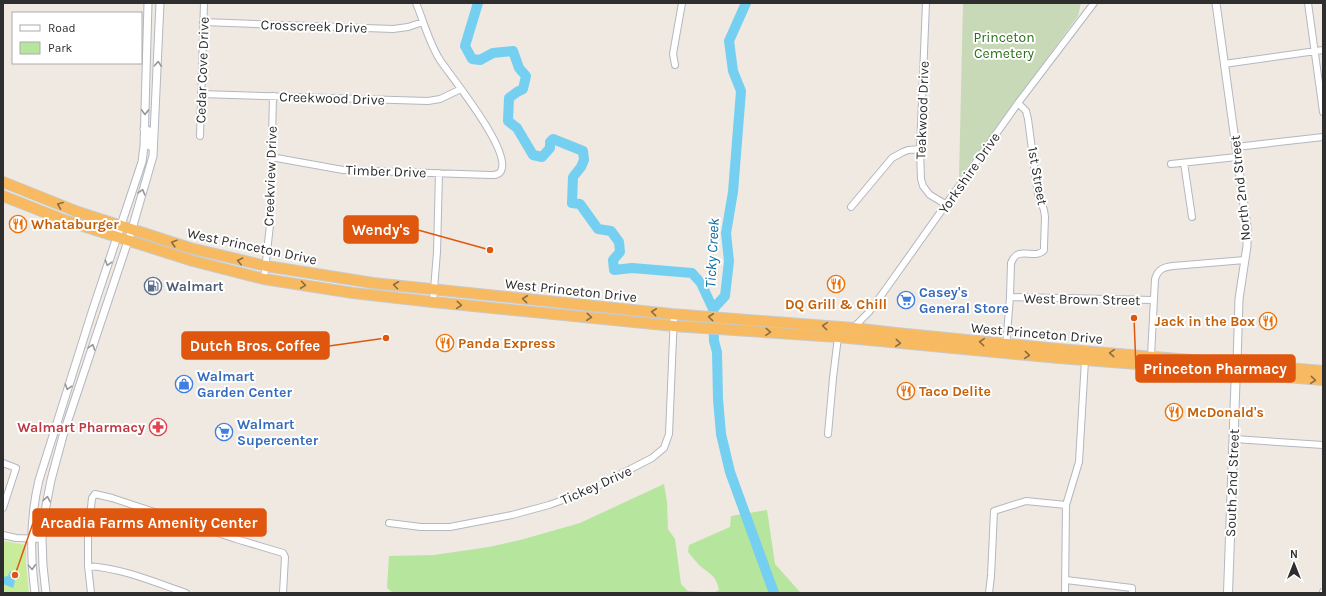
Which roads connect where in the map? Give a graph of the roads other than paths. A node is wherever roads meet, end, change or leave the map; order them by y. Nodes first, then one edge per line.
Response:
1 (148, 3) edge
2 (160, 3) edge
3 (204, 3) edge
4 (416, 3) edge
5 (682, 3) edge
6 (926, 3) edge
7 (1094, 3) edge
8 (1216, 3) edge
9 (1308, 3) edge
10 (203, 22) junction
11 (423, 22) junction
12 (1323, 50) edge
13 (1315, 51) junction
14 (1224, 64) junction
15 (675, 65) dead end
16 (461, 89) junction
17 (201, 94) junction
18 (273, 96) junction
19 (1018, 104) junction
20 (1323, 112) edge
21 (144, 129) junction
22 (200, 136) dead end
23 (1323, 137) edge
24 (1236, 147) junction
25 (920, 149) junction
26 (154, 152) junction
27 (271, 157) junction
28 (1237, 157) junction
29 (1184, 162) junction
30 (1171, 164) dead end
31 (439, 173) junction
32 (3, 182) edge
33 (3, 196) edge
34 (946, 205) junction
35 (851, 207) dead end
36 (1192, 217) dead end
37 (120, 226) junction
38 (132, 230) junction
39 (116, 237) junction
40 (128, 241) junction
41 (1246, 260) junction
42 (266, 266) junction
43 (264, 279) junction
44 (435, 290) junction
45 (1010, 297) junction
46 (1154, 300) junction
47 (433, 302) junction
48 (674, 314) junction
49 (674, 326) junction
50 (853, 328) junction
51 (838, 337) junction
52 (1005, 348) junction
53 (77, 358) junction
54 (1085, 360) junction
55 (1151, 361) junction
56 (88, 362) junction
57 (1236, 368) junction
58 (1323, 371) edge
59 (1323, 380) edge
60 (55, 429) junction
61 (64, 432) junction
62 (828, 434) dead end
63 (1234, 439) junction
64 (1323, 445) edge
65 (3, 463) edge
66 (1066, 505) junction
67 (3, 508) edge
68 (390, 523) dead end
69 (3, 535) edge
70 (32, 539) junction
71 (42, 539) junction
72 (88, 566) junction
73 (1066, 580) junction
74 (1132, 591) edge
75 (35, 593) edge
76 (46, 593) edge
77 (91, 593) edge
78 (186, 593) edge
79 (283, 593) edge
80 (989, 593) edge
81 (1064, 593) edge
82 (1228, 593) edge

1 -> 21 street
26 -> 2 street
3 - 10 street, Cedar Cove Drive
4 - 11 street
5 - 15 street
6 - 25 street, Teakwood Drive
7 - 19 street, Yorkshire Drive
8 - 14 street, North 2nd Street
9 - 13 street
10 - 11 street, Crosscreek Drive
10 - 17 street, Cedar Cove Drive
11 - 16 street
12 - 13 street
13 - 14 street
13 - 20 street
14 - 24 street, North 2nd Street
16 - 18 street, Creekwood Drive
16 - 31 street, Timber Drive
17 - 18 street, Creekwood Drive
17 - 22 street, Cedar Cove Drive
18 - 27 street, Creekview Drive
19 - 34 street, Yorkshire Drive
19 - 45 street, 1st Street
21 - 26 street
21 - 37 street
23 - 24 street
24 - 28 street, North 2nd Street
25 - 34 street, Teakwood Drive
25 - 35 street
38 -> 26 street
27 - 31 street, Timber Drive
27 - 42 street, Creekview Drive
28 - 29 street
28 - 41 street, North 2nd Street
29 - 30 street
29 - 36 street
31 - 44 street
37 -> 32 highway, West Princeton Drive
33 - 39 highway, West Princeton Drive
34 - 50 street, Yorkshire Drive
37 - 38 highway, West Princeton Drive
37 - 39 street
38 - 40 street
42 -> 38 highway, West Princeton Drive
39 - 40 highway, West Princeton Drive
39 -> 53 street
40 - 43 highway, West Princeton Drive
56 -> 40 street
41 - 46 street
41 - 57 street, North 2nd Street
42 - 43 street, Creekview Drive
44 -> 42 highway, West Princeton Drive
43 -> 47 highway, West Princeton Drive
44 - 47 street
48 -> 44 highway, West Princeton Drive
45 - 46 street, West Brown Street
45 - 52 street
46 - 55 street
47 -> 49 highway, West Princeton Drive
48 - 49 street, Tickey Drive
50 -> 48 highway, West Princeton Drive
49 -> 51 highway, West Princeton Drive
49 - 68 street, Tickey Drive
50 - 51 street, Yorkshire Drive
52 -> 50 highway, West Princeton Drive
51 -> 52 highway, West Princeton Drive
51 - 62 street
52 -> 54 highway, West Princeton Drive
55 -> 52 highway, West Princeton Drive
53 - 56 street
53 -> 60 street
54 - 55 highway, West Princeton Drive
54 - 66 street
55 - 57 highway
56 - 61 street
57 - 58 highway
57 -> 59 highway
57 - 63 main road, South 2nd Street
60 - 61 street
60 - 70 street
71 -> 61 street
63 - 64 street
63 - 82 main road, South 2nd Street
65 - 67 street
66 - 73 street
66 - 80 street
69 - 70 street
70 - 71 street
70 -> 75 street
71 - 76 street
72 - 77 street
72 - 78 street
72 - 79 street
73 - 74 street
73 - 81 street

